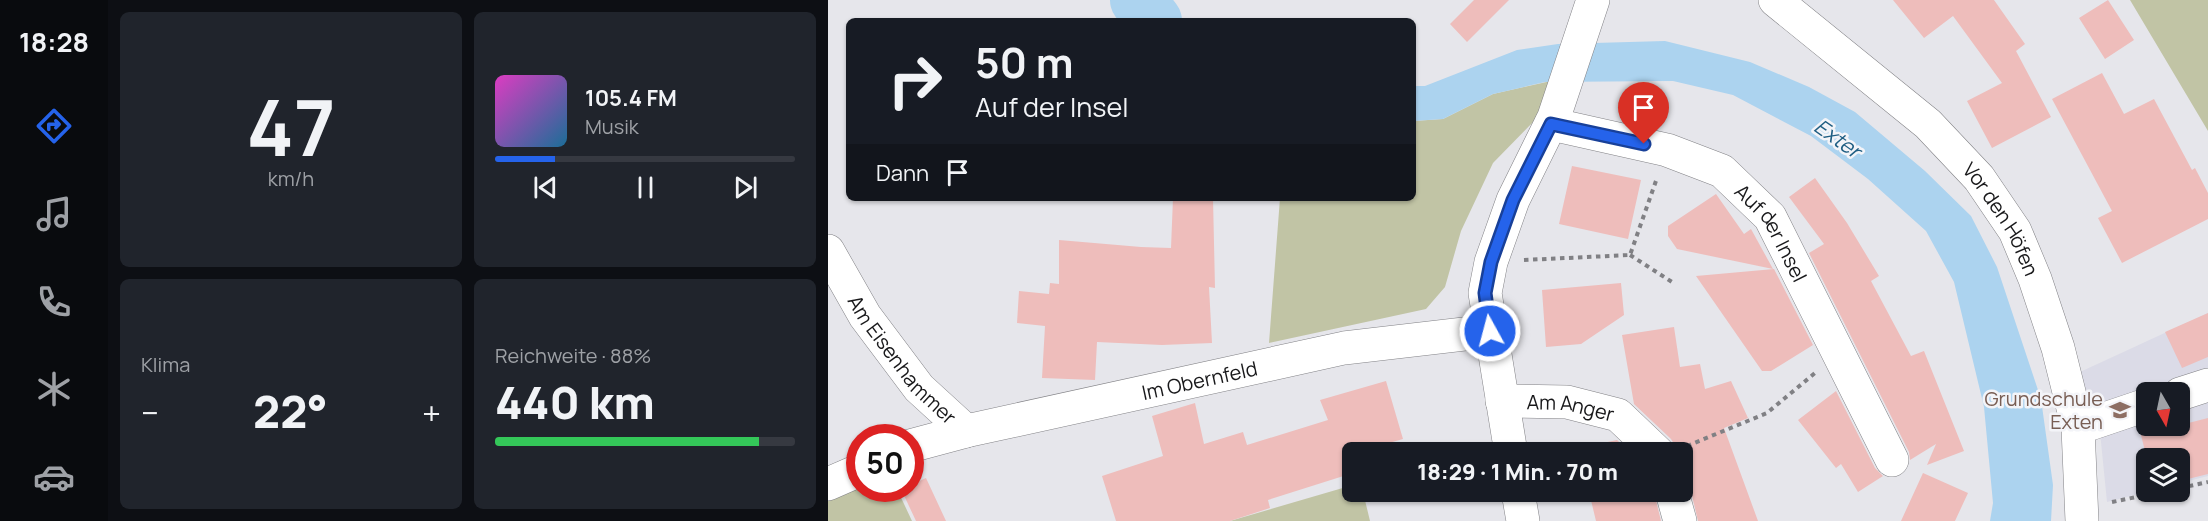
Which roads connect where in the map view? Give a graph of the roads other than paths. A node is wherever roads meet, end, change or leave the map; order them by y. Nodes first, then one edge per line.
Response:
1 (1775, 0) edge
2 (1589, 12) edge
3 (1552, 120) junction
4 (828, 251) edge
5 (1490, 331) junction
6 (2208, 385) edge
7 (2190, 391) edge
8 (1502, 401) junction
9 (2136, 408) edge
10 (2078, 428) junction
11 (966, 431) junction
12 (924, 442) edge
13 (1509, 442) edge
14 (1656, 442) edge
15 (1892, 460) dead end
16 (846, 476) edge
17 (828, 484) edge
18 (1520, 502) edge
19 (1675, 502) edge
20 (2083, 515) edge
21 (1523, 521) edge
22 (1680, 521) edge

1 - 10 street, Vor den Höfen
2 - 3 street
3 - 5 street
3 - 15 street, Auf der Insel
4 - 11 street, Am Eisenhammer
5 - 8 street
5 - 11 street, Im Obernfeld
6 - 7 street
8 - 13 street
8 - 14 street, Am Anger
9 - 10 street
10 - 20 street, Vor den Höfen
11 - 12 street, Im Obernfeld
16 - 17 street
18 - 21 street
19 - 22 street

